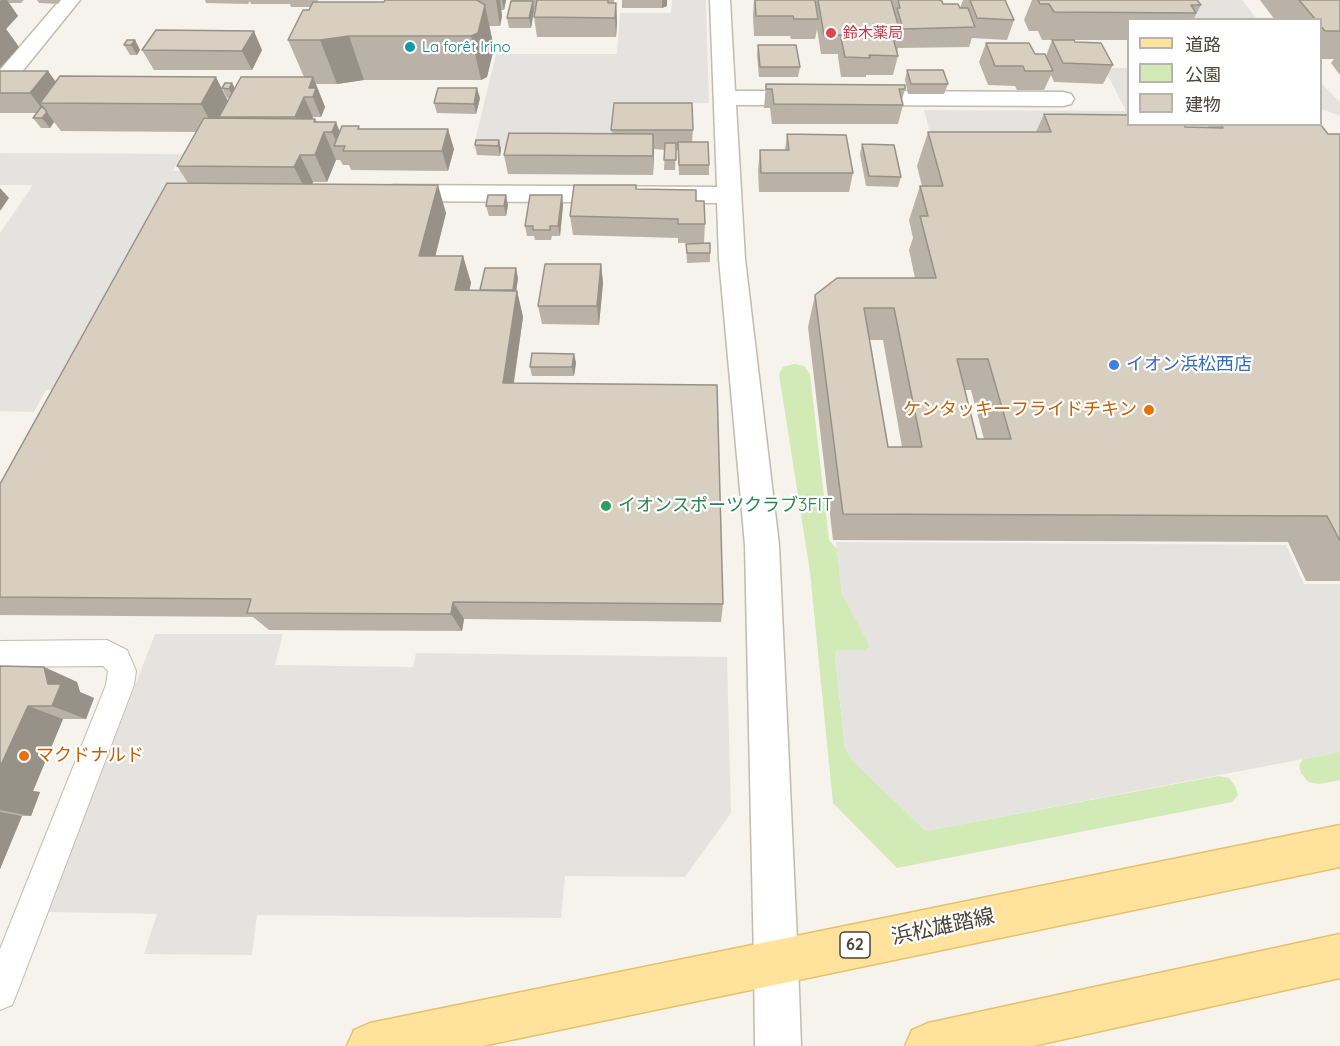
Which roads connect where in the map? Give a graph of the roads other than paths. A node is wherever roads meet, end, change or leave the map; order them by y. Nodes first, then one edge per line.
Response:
1 (70, 0) edge
2 (720, 0) edge
3 (11, 43) dead end
4 (34, 44) junction
5 (0, 84) edge
6 (725, 98) junction
7 (1063, 99) dead end
8 (377, 193) edge
9 (729, 195) junction
10 (0, 654) edge
11 (1340, 846) edge
12 (1340, 956) edge
13 (776, 962) junction
14 (0, 993) edge
15 (370, 1046) edge
16 (778, 1046) edge
17 (928, 1046) edge

1 - 4 street
2 - 6 street
3 - 4 street
4 - 5 street
6 - 7 street
6 - 9 street
8 - 9 street
9 - 13 street
10 - 14 lane
11 - 13 main road, 浜松雄踏線 / 62
12 - 17 main road
13 - 15 main road, 浜松雄踏線 / 62
13 - 16 street

